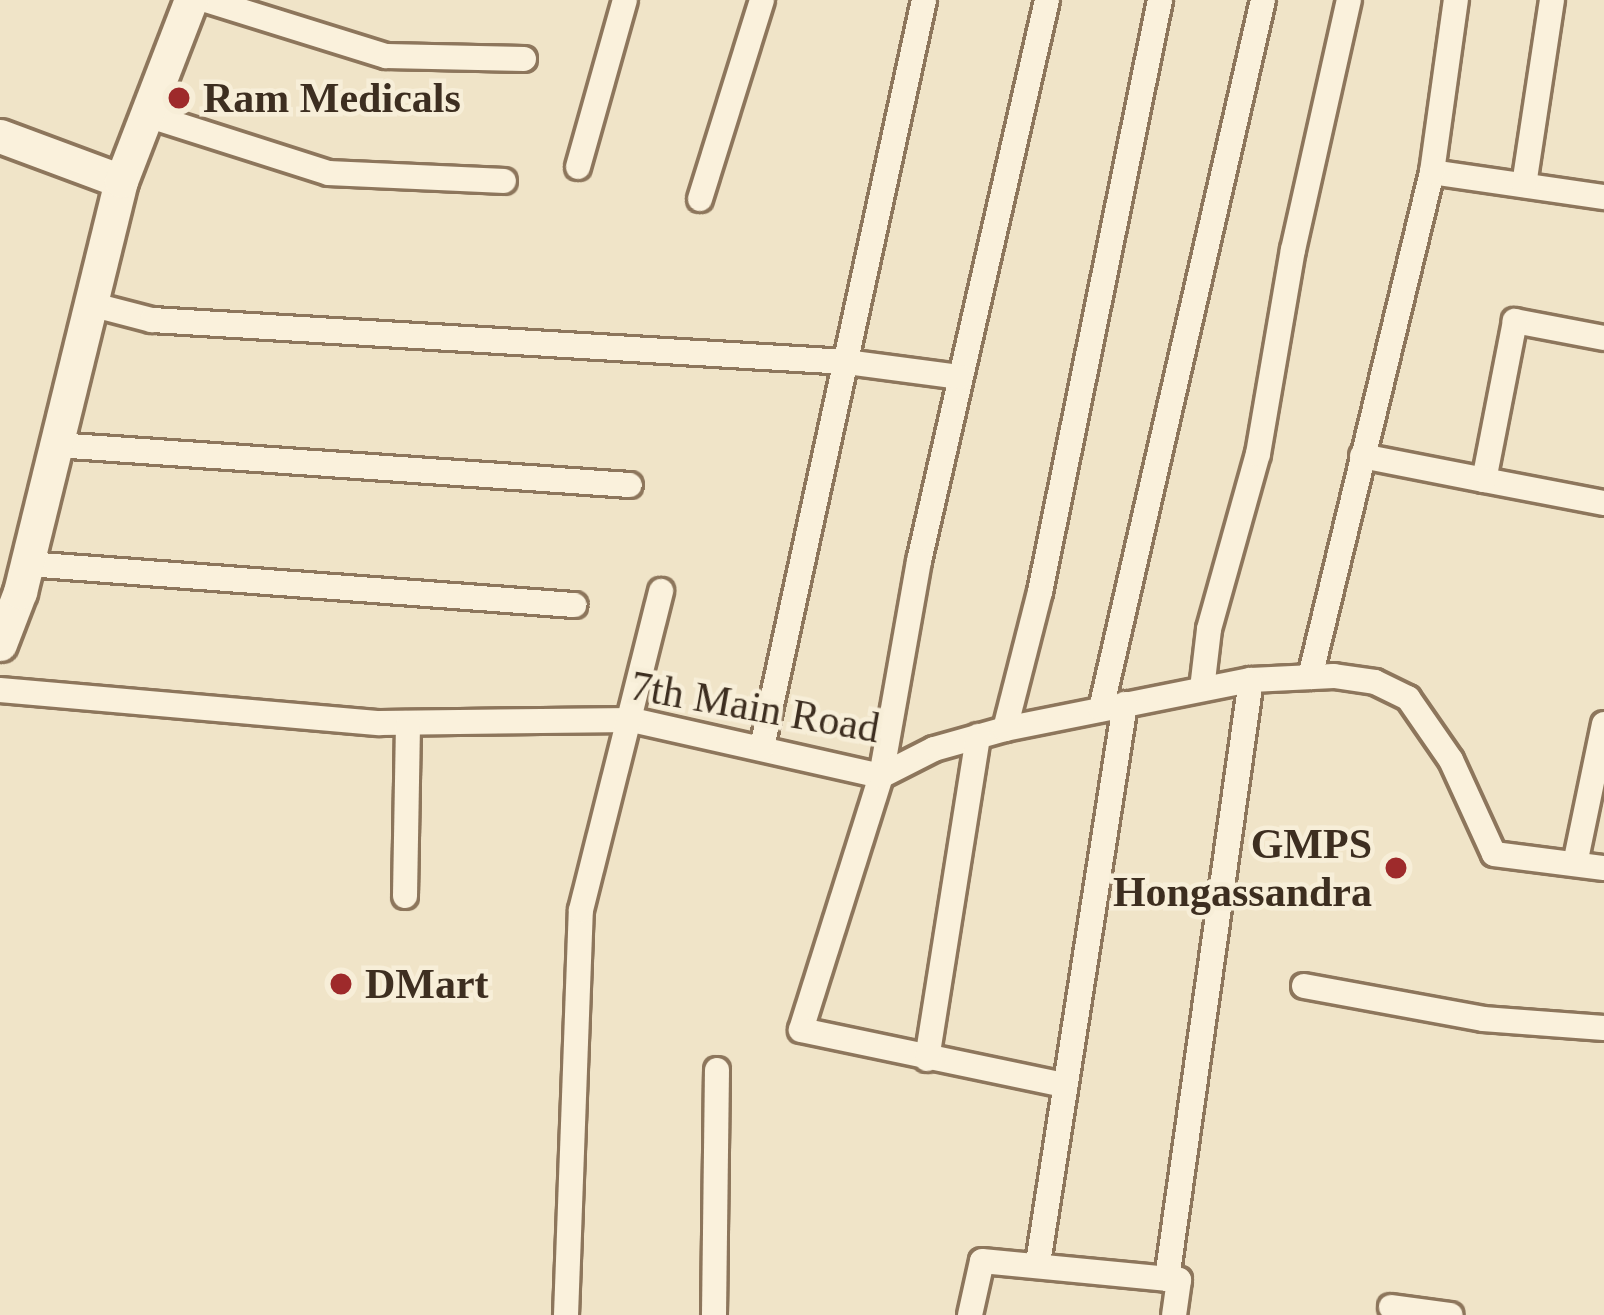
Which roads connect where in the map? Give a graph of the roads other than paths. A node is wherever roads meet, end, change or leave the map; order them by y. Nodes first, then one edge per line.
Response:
1 (190, 0) edge
2 (206, 0) edge
3 (625, 0) edge
4 (762, 0) edge
5 (924, 0) edge
6 (1047, 0) edge
7 (1160, 0) edge
8 (1264, 0) edge
9 (1349, 0) edge
10 (1456, 0) edge
11 (1552, 0) edge
12 (524, 59) dead end
13 (147, 115) junction
14 (0, 136) edge
15 (578, 167) dead end
16 (1432, 172) junction
17 (121, 181) junction
18 (504, 182) dead end
19 (1524, 185) junction
20 (1604, 197) edge
21 (700, 200) dead end
22 (90, 304) junction
23 (1604, 338) edge
24 (846, 362) junction
25 (960, 377) junction
26 (56, 445) junction
27 (1362, 457) junction
28 (1484, 480) junction
29 (630, 485) dead end
30 (1604, 503) edge
31 (27, 564) junction
32 (661, 591) dead end
33 (574, 604) dead end
34 (0, 644) edge
35 (1310, 677) junction
36 (1251, 680) junction
37 (1202, 689) junction
38 (0, 690) edge
39 (1113, 706) junction
40 (632, 720) junction
41 (408, 723) junction
42 (1604, 724) edge
43 (1004, 729) junction
44 (978, 736) junction
45 (762, 747) junction
46 (881, 776) junction
47 (1575, 864) junction
48 (1604, 868) edge
49 (404, 896) dead end
50 (1304, 986) dead end
51 (1604, 1028) edge
52 (927, 1059) junction
53 (717, 1070) dead end
54 (1065, 1085) junction
55 (1038, 1263) junction
56 (1167, 1279) junction
57 (1391, 1307) dead end
58 (566, 1315) edge
59 (713, 1315) edge
60 (970, 1315) edge
61 (1174, 1315) edge
62 (1450, 1315) edge

1 - 13 street
2 - 12 street
3 - 15 street
4 - 21 street
5 - 24 street
6 - 25 street
7 - 43 street
8 - 39 street
9 - 37 street
10 - 16 street
11 - 19 street
13 - 17 street
13 - 18 street
14 - 17 street
16 - 19 street
16 - 27 street
17 - 22 street
19 - 20 street
22 - 24 street
22 - 26 street
23 - 28 street
24 - 25 street
24 - 45 street
25 - 46 street
26 - 29 street
26 - 31 street
27 - 28 street
27 - 35 street
28 - 30 street
31 - 33 street
31 - 34 street
32 - 40 street
35 - 36 street, 7th Main Road
35 - 47 street, 7th Main Road
36 - 37 street, 7th Main Road
36 - 56 street
37 - 39 street, 7th Main Road
38 - 41 street, 7th Main Road
39 - 43 street, 7th Main Road
39 - 54 street
40 - 41 street, 7th Main Road
40 - 45 street, 7th Main Road
40 - 58 street
41 - 49 street
42 - 47 street
43 - 44 street, 7th Main Road
44 - 46 street, 7th Main Road
44 - 52 street
45 - 46 street, 7th Main Road
46 - 52 street
47 - 48 street, 7th Main Road
50 - 51 street
52 - 54 street
53 - 59 street
54 - 55 street
55 - 56 street
55 - 60 street
56 - 61 street
57 - 62 street

